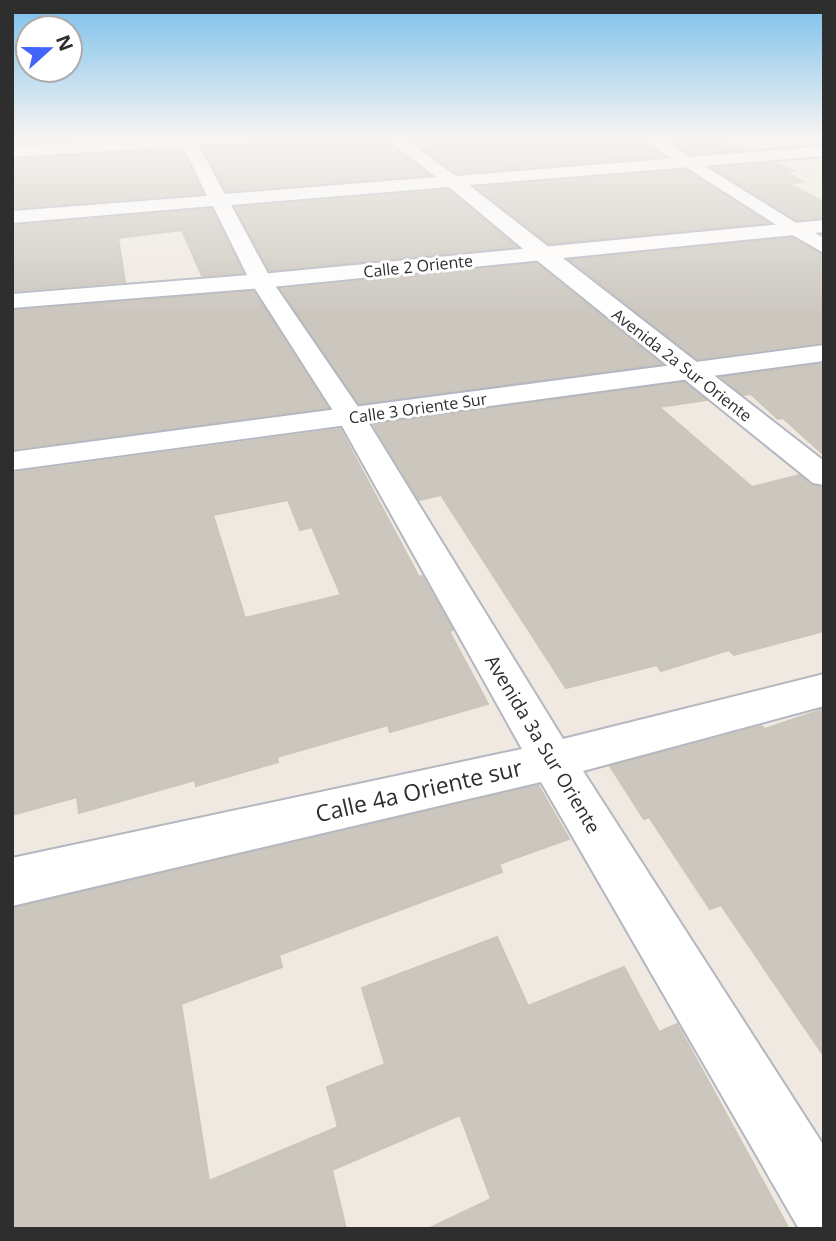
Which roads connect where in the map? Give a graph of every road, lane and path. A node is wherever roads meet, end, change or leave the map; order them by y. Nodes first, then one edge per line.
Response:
1 (218, 197) edge
2 (270, 197) edge
3 (472, 197) edge
4 (746, 197) edge
5 (220, 201) junction
6 (12, 218) edge
7 (824, 226) edge
8 (796, 229) junction
9 (824, 247) edge
10 (541, 254) junction
11 (261, 281) junction
12 (12, 301) edge
13 (824, 353) edge
14 (688, 370) junction
15 (351, 417) junction
16 (12, 461) edge
17 (824, 476) edge
18 (824, 690) edge
19 (552, 761) junction
20 (12, 882) edge
21 (824, 1207) edge

1 - 5 street, Avenida 3a Sur Oriente
2 - 5 street
3 - 10 street, Avenida 2a Sur Oriente
4 - 8 street
5 - 6 street
5 - 11 street, Avenida 3a Sur Oriente
7 - 8 street, Calle 2 Oriente
8 - 9 street
8 - 10 street, Calle 2 Oriente
10 - 11 street, Calle 2 Oriente
10 - 14 street, Avenida 2a Sur Oriente
11 - 12 street, Calle 2 Oriente
11 - 15 street, Avenida 3a Sur Oriente
13 - 14 street, Calle 3 Oriente Sur
14 - 15 street, Calle 3 Oriente Sur
14 - 17 street, Avenida 2a Sur Oriente
15 - 16 street, Calle 3 Oriente Sur
15 - 19 street, Avenida 3a Sur Oriente
18 - 19 street, Calle 4a Oriente sur
19 - 20 street, Calle 4a Oriente sur
19 - 21 street, Avenida 3a Sur Oriente

